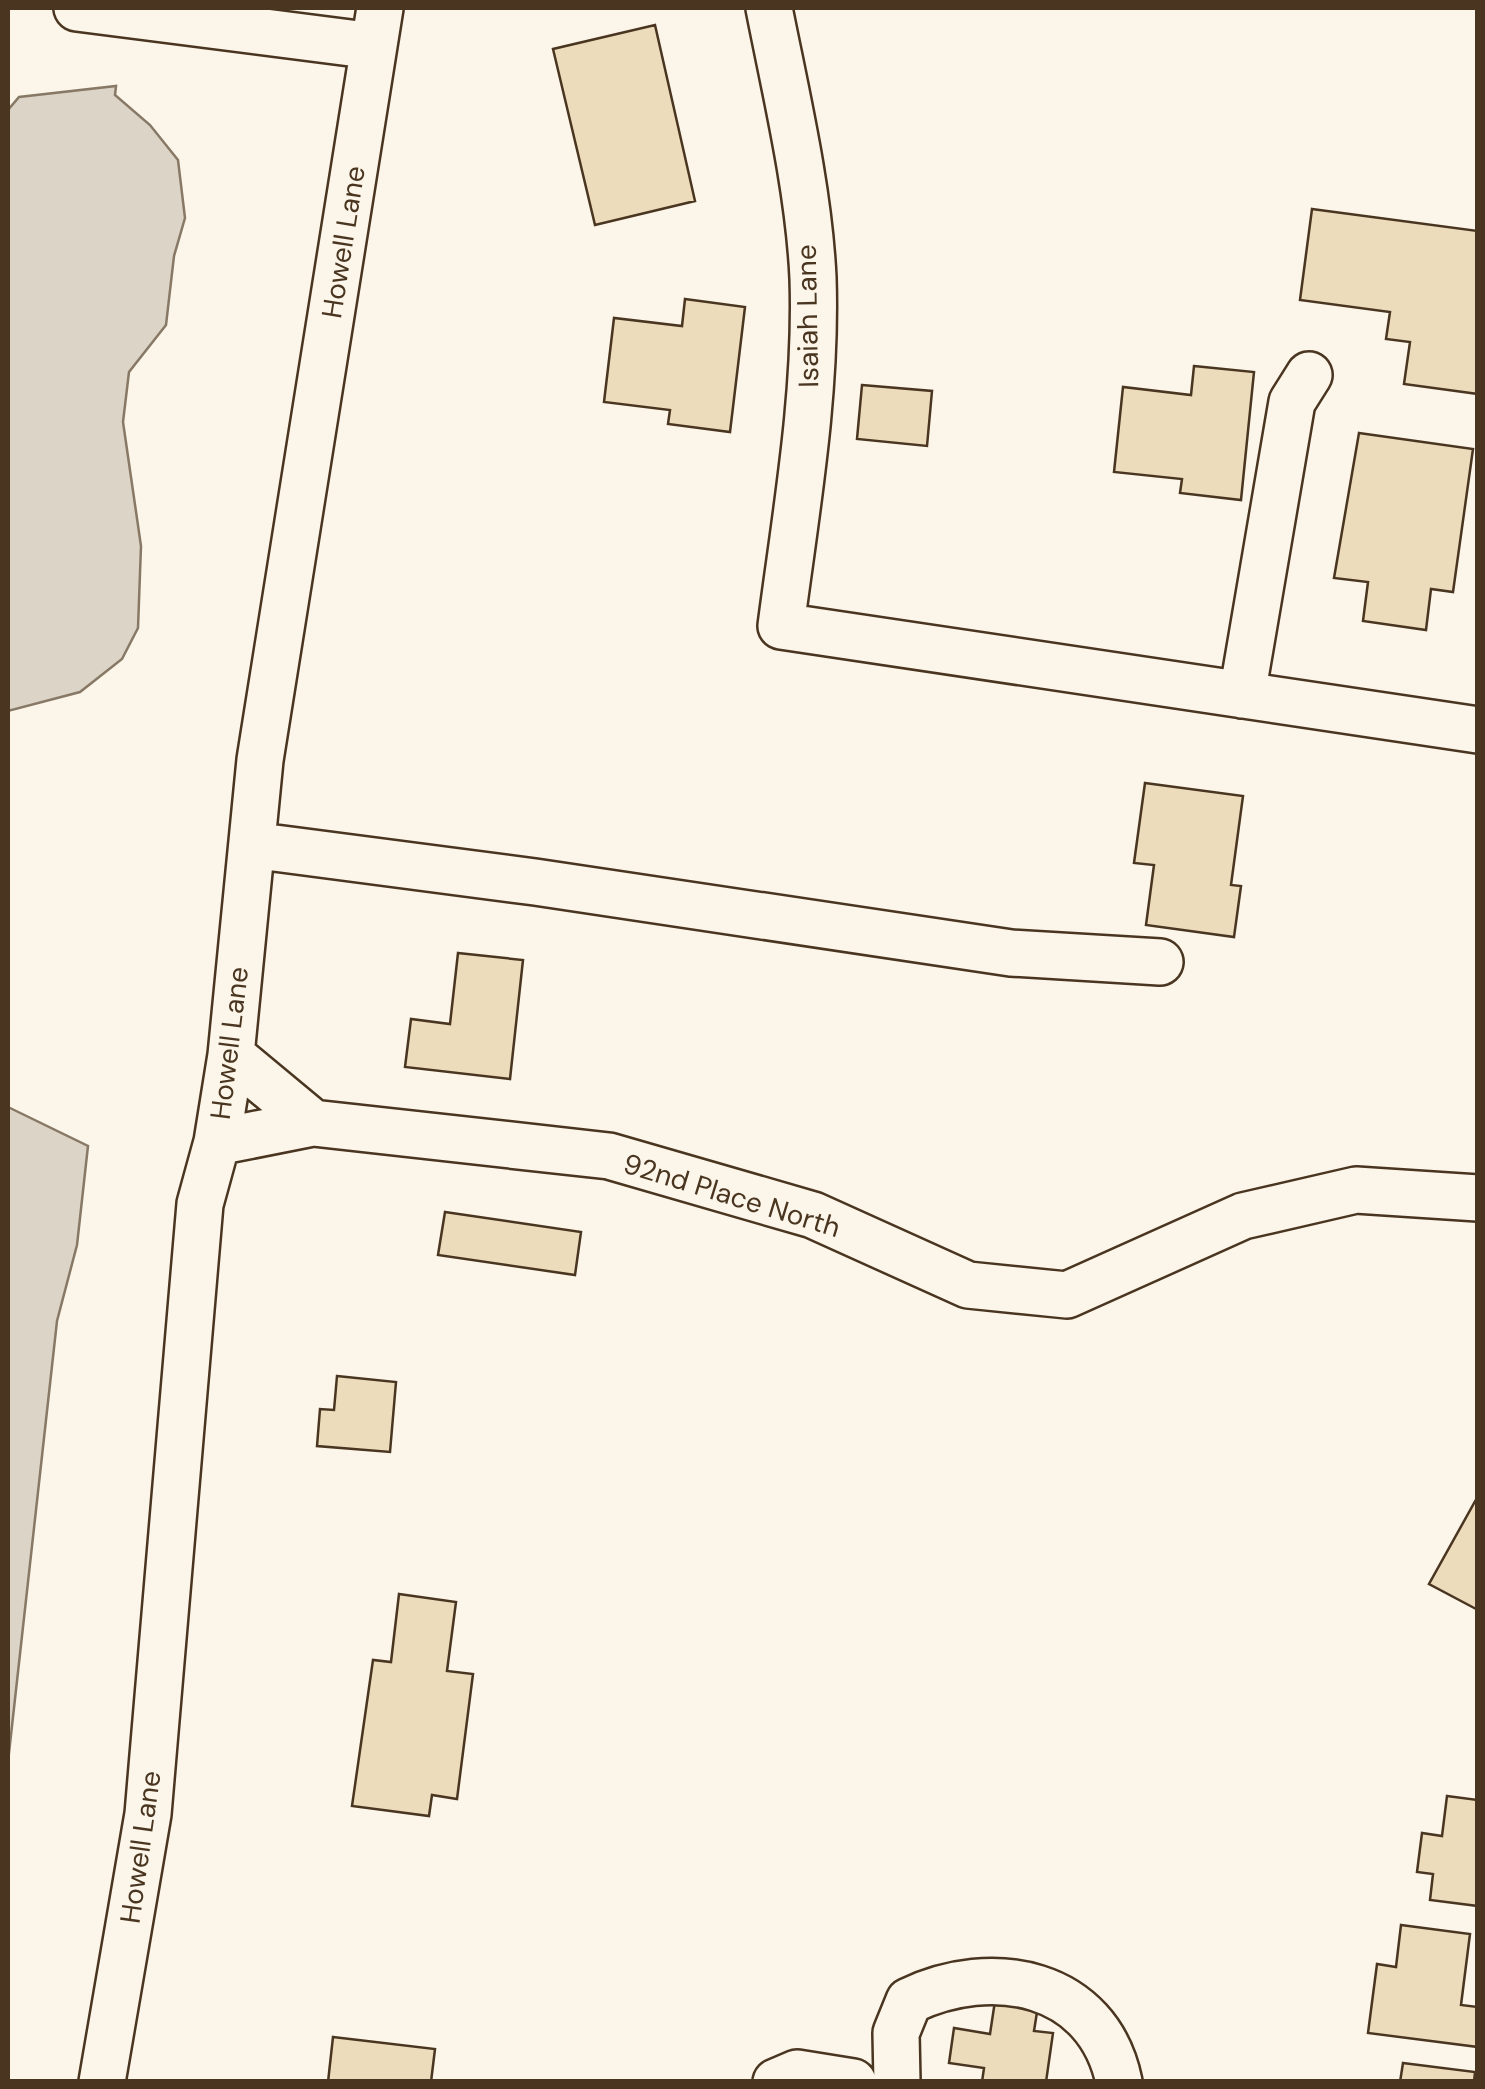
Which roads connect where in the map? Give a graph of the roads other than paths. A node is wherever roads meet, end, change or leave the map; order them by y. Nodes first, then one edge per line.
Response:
1 (77, 8) edge
2 (769, 8) edge
3 (377, 26) edge
4 (1309, 375) dead end
5 (1242, 695) junction
6 (1478, 730) edge
7 (252, 845) junction
8 (1160, 962) dead end
9 (231, 1054) junction
10 (314, 1123) junction
11 (217, 1142) junction
12 (1478, 1198) edge
13 (102, 2082) edge
14 (776, 2082) edge
15 (853, 2082) edge
16 (897, 2082) edge
17 (1119, 2082) edge

1 - 3 street
2 - 5 street, Isaiah Lane
3 - 7 street, Howell Lane
4 - 5 street
5 - 6 street
7 - 8 street
7 - 9 street, Howell Lane
9 - 10 street
9 - 11 street, Howell Lane
10 - 11 street, 92nd Place North
10 - 12 street, 92nd Place North
11 - 13 street, Howell Lane
14 - 15 street
16 - 17 street

